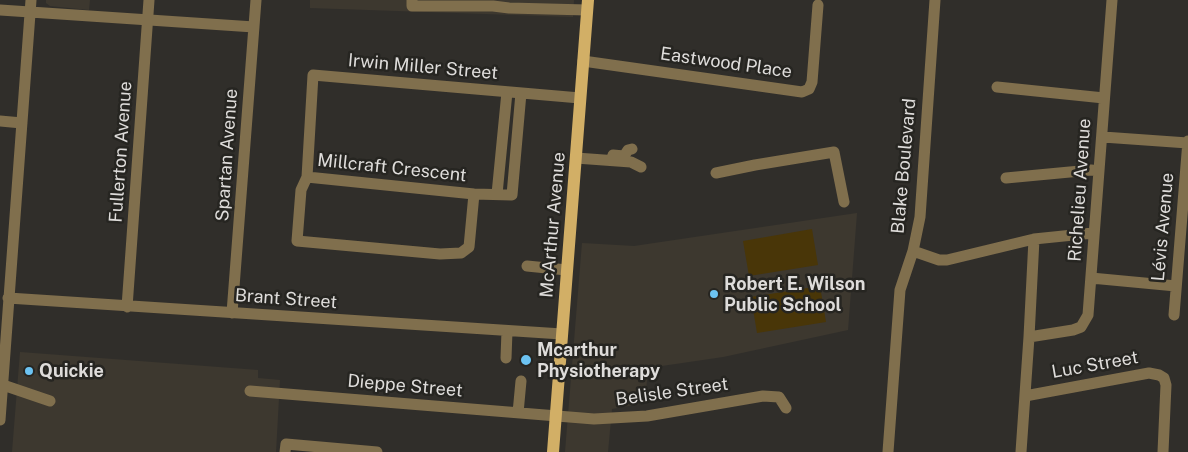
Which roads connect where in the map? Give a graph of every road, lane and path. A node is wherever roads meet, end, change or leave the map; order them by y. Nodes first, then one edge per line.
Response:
1 (149, 0) edge
2 (256, 0) edge
3 (412, 0) edge
4 (935, 0) edge
5 (1112, 0) edge
6 (493, 3) edge
7 (587, 5) edge
8 (818, 5) dead end
9 (31, 6) edge
10 (0, 10) edge
11 (148, 19) junction
12 (254, 27) junction
13 (583, 61) junction
14 (997, 87) dead end
15 (507, 92) junction
16 (521, 93) junction
17 (580, 98) junction
18 (1104, 98) junction
19 (0, 121) edge
20 (22, 123) junction
21 (310, 124) joint
22 (1103, 137) junction
23 (1188, 142) edge
24 (632, 148) dead end
25 (576, 155) junction
26 (641, 167) dead end
27 (1099, 171) junction
28 (716, 174) dead end
29 (307, 177) junction
30 (1006, 178) dead end
31 (474, 194) junction
32 (497, 194) junction
33 (844, 202) dead end
34 (1094, 233) junction
35 (1034, 239) junction
36 (913, 251) junction
37 (527, 266) dead end
38 (567, 270) junction
39 (1091, 278) junction
40 (1176, 286) junction
41 (8, 298) junction
42 (127, 307) junction
43 (232, 313) junction
44 (1174, 315) dead end
45 (507, 331) junction
46 (562, 334) junction
47 (1029, 337) junction
48 (506, 358) dead end
49 (2, 360) edge
50 (521, 380) dead end
51 (3, 385) junction
52 (250, 391) dead end
53 (1025, 396) junction
54 (50, 401) dead end
55 (786, 408) dead end
56 (518, 413) junction
57 (556, 416) junction
58 (0, 420) edge
59 (285, 452) edge
60 (377, 452) edge
61 (553, 452) edge
62 (888, 452) edge
63 (1021, 452) edge
64 (1164, 452) edge

1 - 11 street, Fullerton Avenue
2 - 12 street, Spartan Avenue
3 - 6 street
4 - 36 street, Blake Boulevard
5 - 18 street, Richelieu Avenue
6 - 7 street
7 - 13 main road, McArthur Avenue
8 - 13 street, Eastwood Place
9 - 10 street
9 - 11 street
9 - 20 street
11 - 12 street
11 - 42 street, Fullerton Avenue
12 - 43 street, Spartan Avenue
13 - 17 main road, McArthur Avenue
14 - 18 street
15 - 16 street, Irwin Miller Street
15 - 21 street, Irwin Miller Street
15 - 32 street
16 - 17 street, Irwin Miller Street
16 - 32 street, Millcraft Crescent
17 - 25 main road, McArthur Avenue
18 - 22 street, Richelieu Avenue
19 - 20 street
20 - 41 street
21 - 29 street, Millcraft Crescent
22 - 23 street
22 - 27 street, Richelieu Avenue
23 - 40 street, Lévis Avenue
24 - 25 street
25 - 26 street
25 - 38 main road, McArthur Avenue
27 - 30 street
27 - 34 street, Richelieu Avenue
28 - 33 street
29 - 31 street, Millcraft Crescent
29 - 31 street
31 - 32 street, Millcraft Crescent
34 - 35 street
34 - 39 street, Richelieu Avenue
35 - 36 street
35 - 47 street
36 - 62 street, Blake Boulevard
37 - 38 street
38 - 46 main road, McArthur Avenue
39 - 40 street
39 - 47 street, Richelieu Avenue
40 - 44 street, Lévis Avenue
41 - 42 street, Brant Street
41 - 49 street
42 - 43 street, Brant Street
43 - 45 street, Brant Street
45 - 46 street, Brant Street
45 - 48 street
46 - 57 main road, McArthur Avenue
47 - 53 street
49 - 51 street
50 - 56 street
51 - 54 street
51 - 58 street
52 - 56 street, Dieppe Street
53 - 63 street
53 - 64 street, Luc Street
55 - 57 street, Belisle Street
56 - 57 street, Dieppe Street
57 - 61 main road, McArthur Avenue
59 - 60 street

